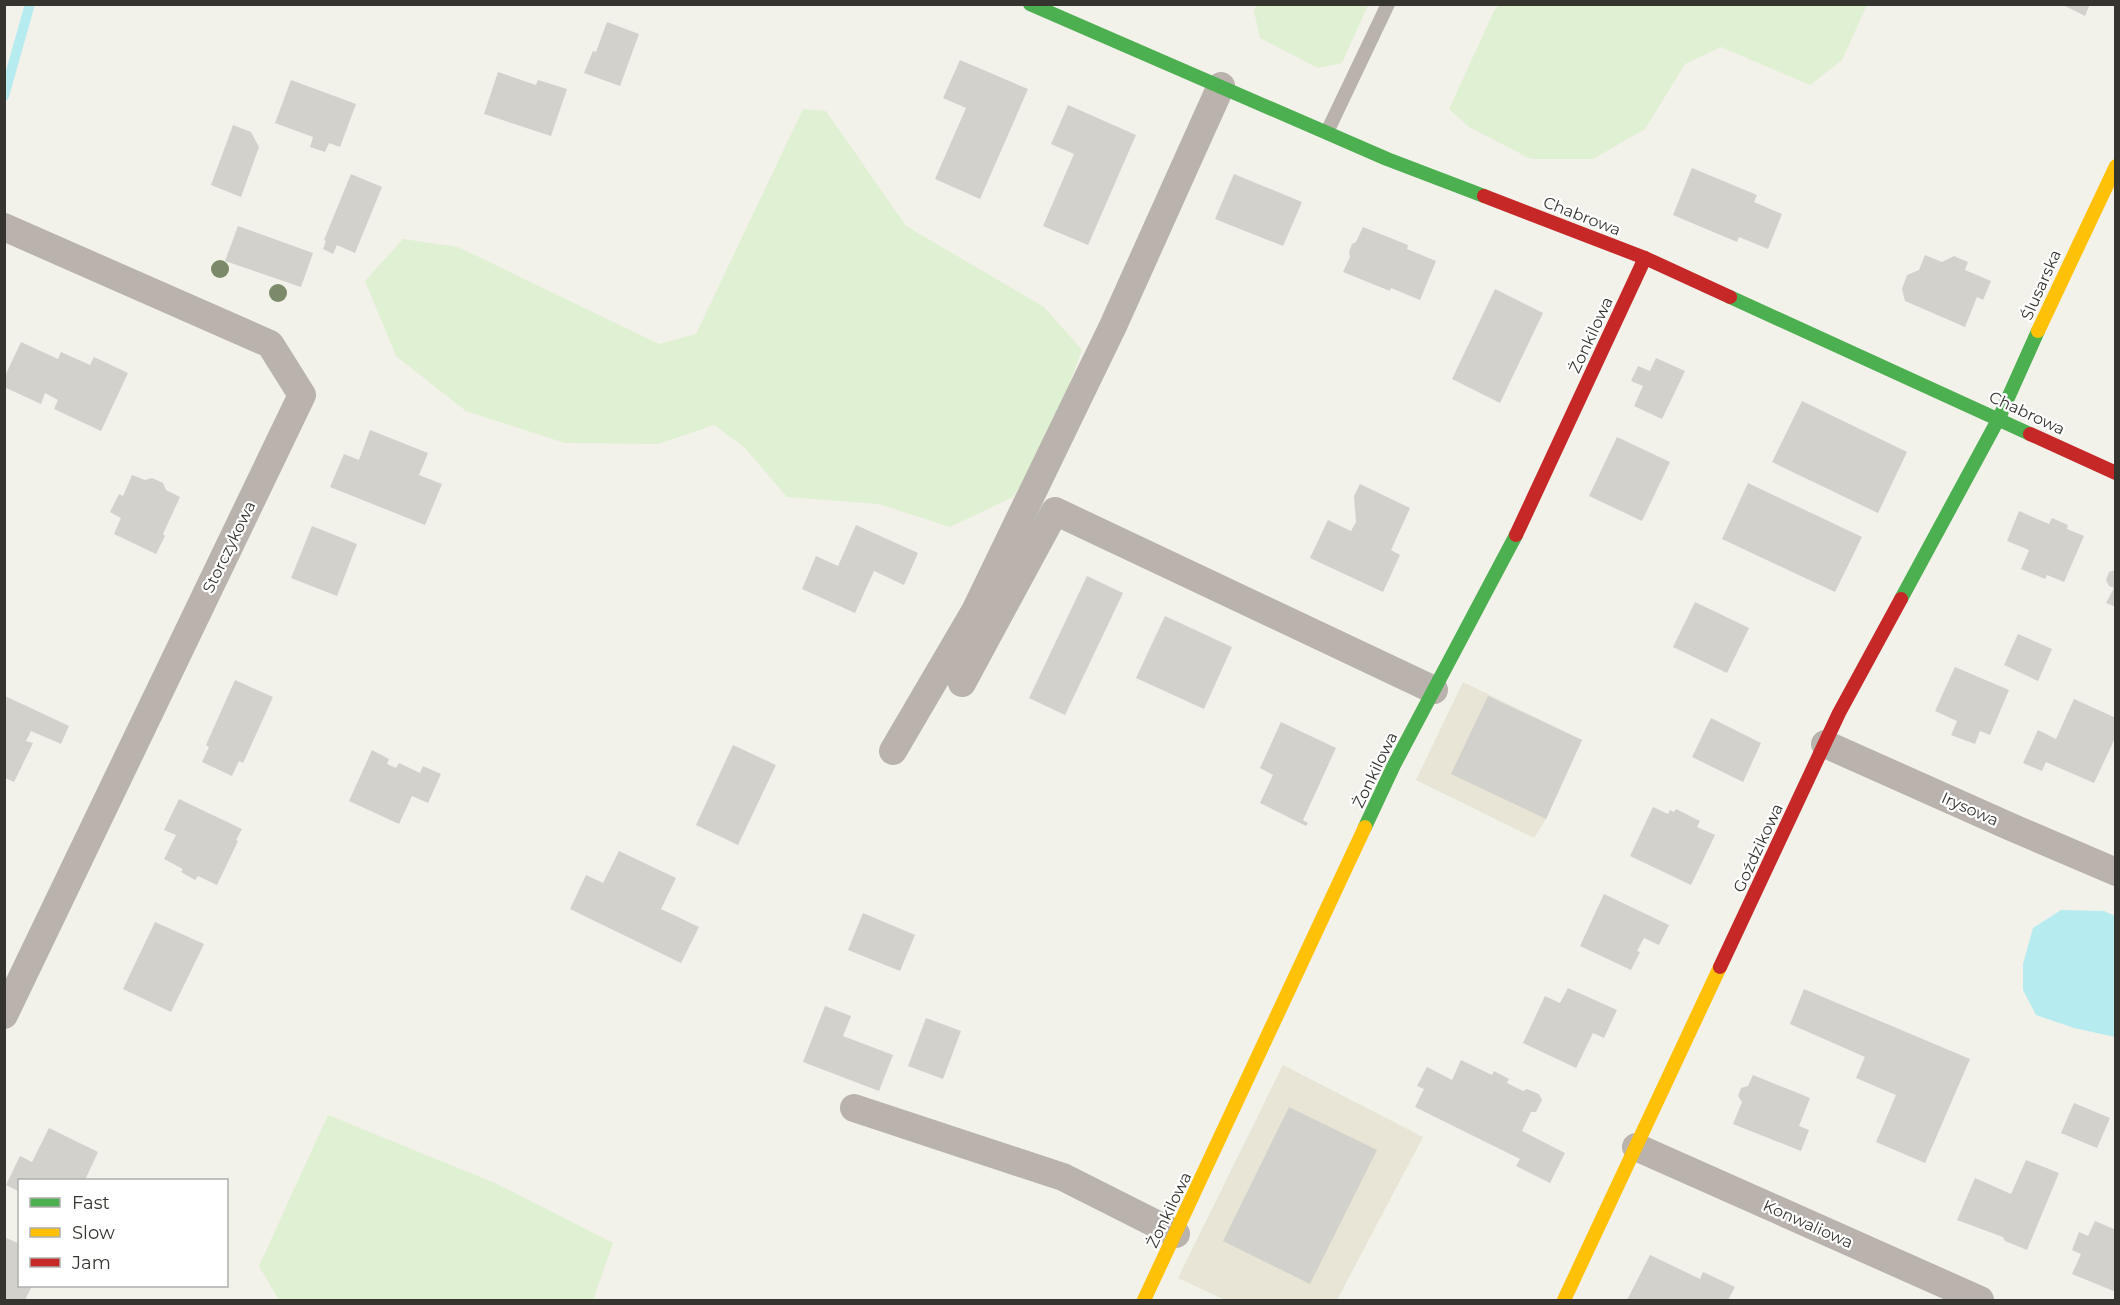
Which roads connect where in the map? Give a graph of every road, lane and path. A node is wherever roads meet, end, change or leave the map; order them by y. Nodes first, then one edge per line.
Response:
1 (1030, 4) edge
2 (1388, 4) edge
3 (1221, 86) junction
4 (1328, 132) junction
5 (2115, 166) edge
6 (4, 227) edge
7 (1645, 258) junction
8 (1999, 418) junction
9 (2115, 473) edge
10 (962, 683) dead end
11 (1434, 690) junction
12 (1825, 744) junction
13 (893, 751) dead end
14 (2115, 872) edge
15 (4, 1015) edge
16 (854, 1108) dead end
17 (1636, 1148) junction
18 (1176, 1234) junction
19 (1144, 1300) edge
20 (1564, 1300) edge
21 (1980, 1300) edge

1 - 3 street, Chabrowa
2 - 4 lane
3 - 4 street, Chabrowa
3 - 13 street
4 - 7 street, Chabrowa
5 - 8 street, Ślusarska
6 - 15 street, Storczykowa
7 - 8 street, Chabrowa
7 - 11 street, Żonkilowa
8 - 9 street, Chabrowa
8 - 12 street, Goździkowa
10 - 11 street
11 - 18 street, Żonkilowa
12 - 14 street, Irysowa
12 - 17 street, Goździkowa
16 - 18 street
17 - 20 street, Goździkowa
17 - 21 street, Konwaliowa
18 - 19 street, Żonkilowa

